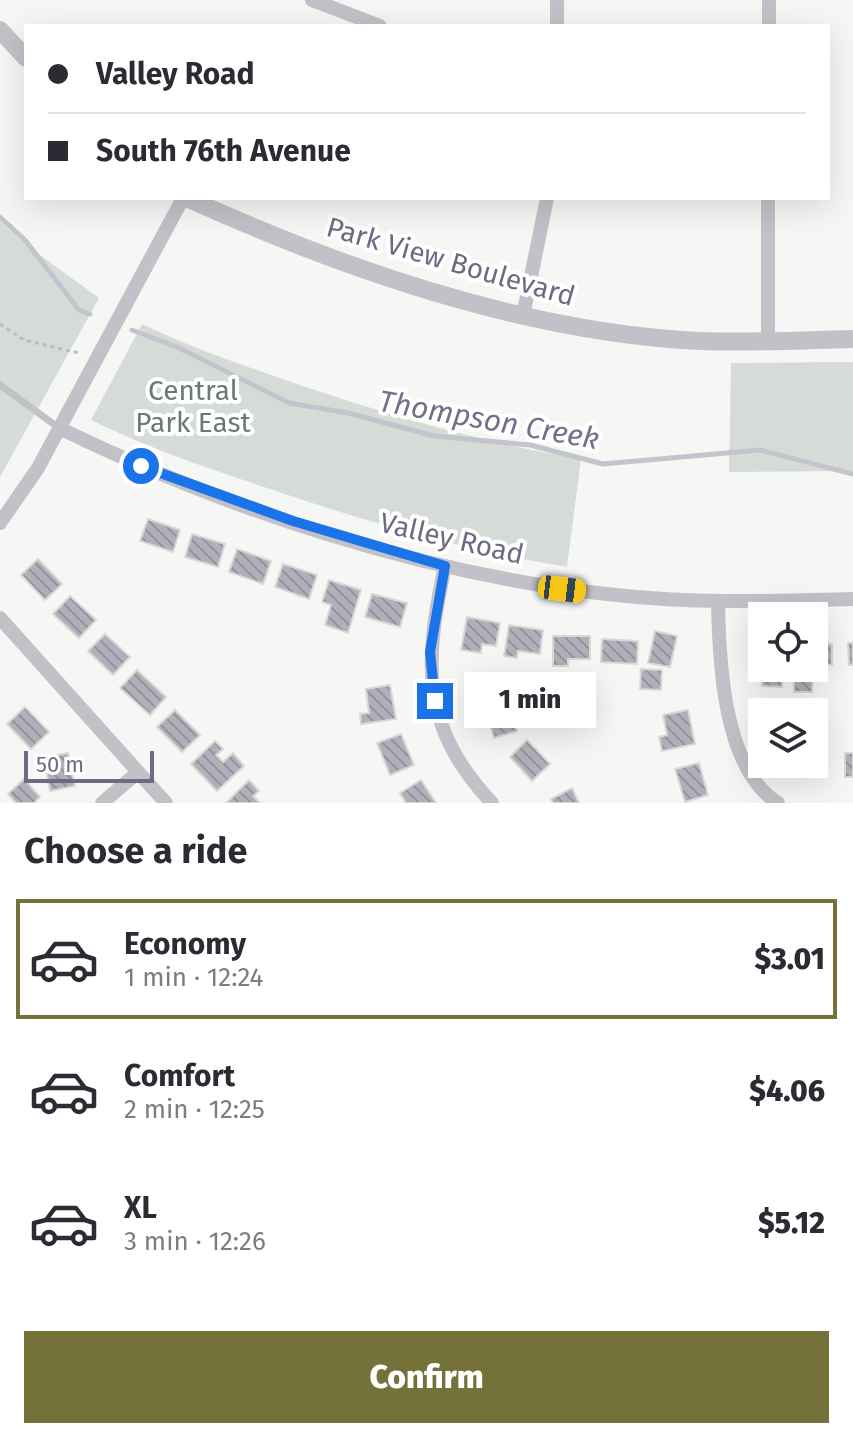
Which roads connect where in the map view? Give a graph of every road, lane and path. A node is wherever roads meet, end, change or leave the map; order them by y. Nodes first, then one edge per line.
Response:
1 (312, 0) edge
2 (557, 0) edge
3 (769, 0) edge
4 (375, 24) edge
5 (557, 24) edge
6 (769, 24) edge
7 (0, 30) edge
8 (24, 56) edge
9 (184, 200) edge
10 (190, 200) edge
11 (547, 200) edge
12 (768, 200) edge
13 (523, 316) junction
14 (0, 324) edge
15 (853, 339) edge
16 (768, 340) junction
17 (79, 353) dead end
18 (0, 385) edge
19 (59, 428) junction
20 (0, 523) edge
21 (445, 566) junction
22 (853, 599) edge
23 (718, 602) junction
24 (0, 618) edge
25 (137, 773) junction
26 (102, 803) edge
27 (166, 803) edge
28 (492, 803) edge
29 (778, 803) edge

1 - 4 street
2 - 5 street
3 - 6 street
7 - 8 street
9 - 19 street
10 - 13 street, Park View Boulevard
11 - 13 street
12 - 16 street
13 - 16 street, Park View Boulevard
14 - 17 path
15 - 16 street, Park View Boulevard
18 - 19 lane
19 - 20 street
19 - 21 street, Valley Road
21 - 23 street, Valley Road
21 - 28 street
22 - 23 street, Valley Road
23 - 29 street
24 - 25 street
25 - 26 street
25 - 27 street

